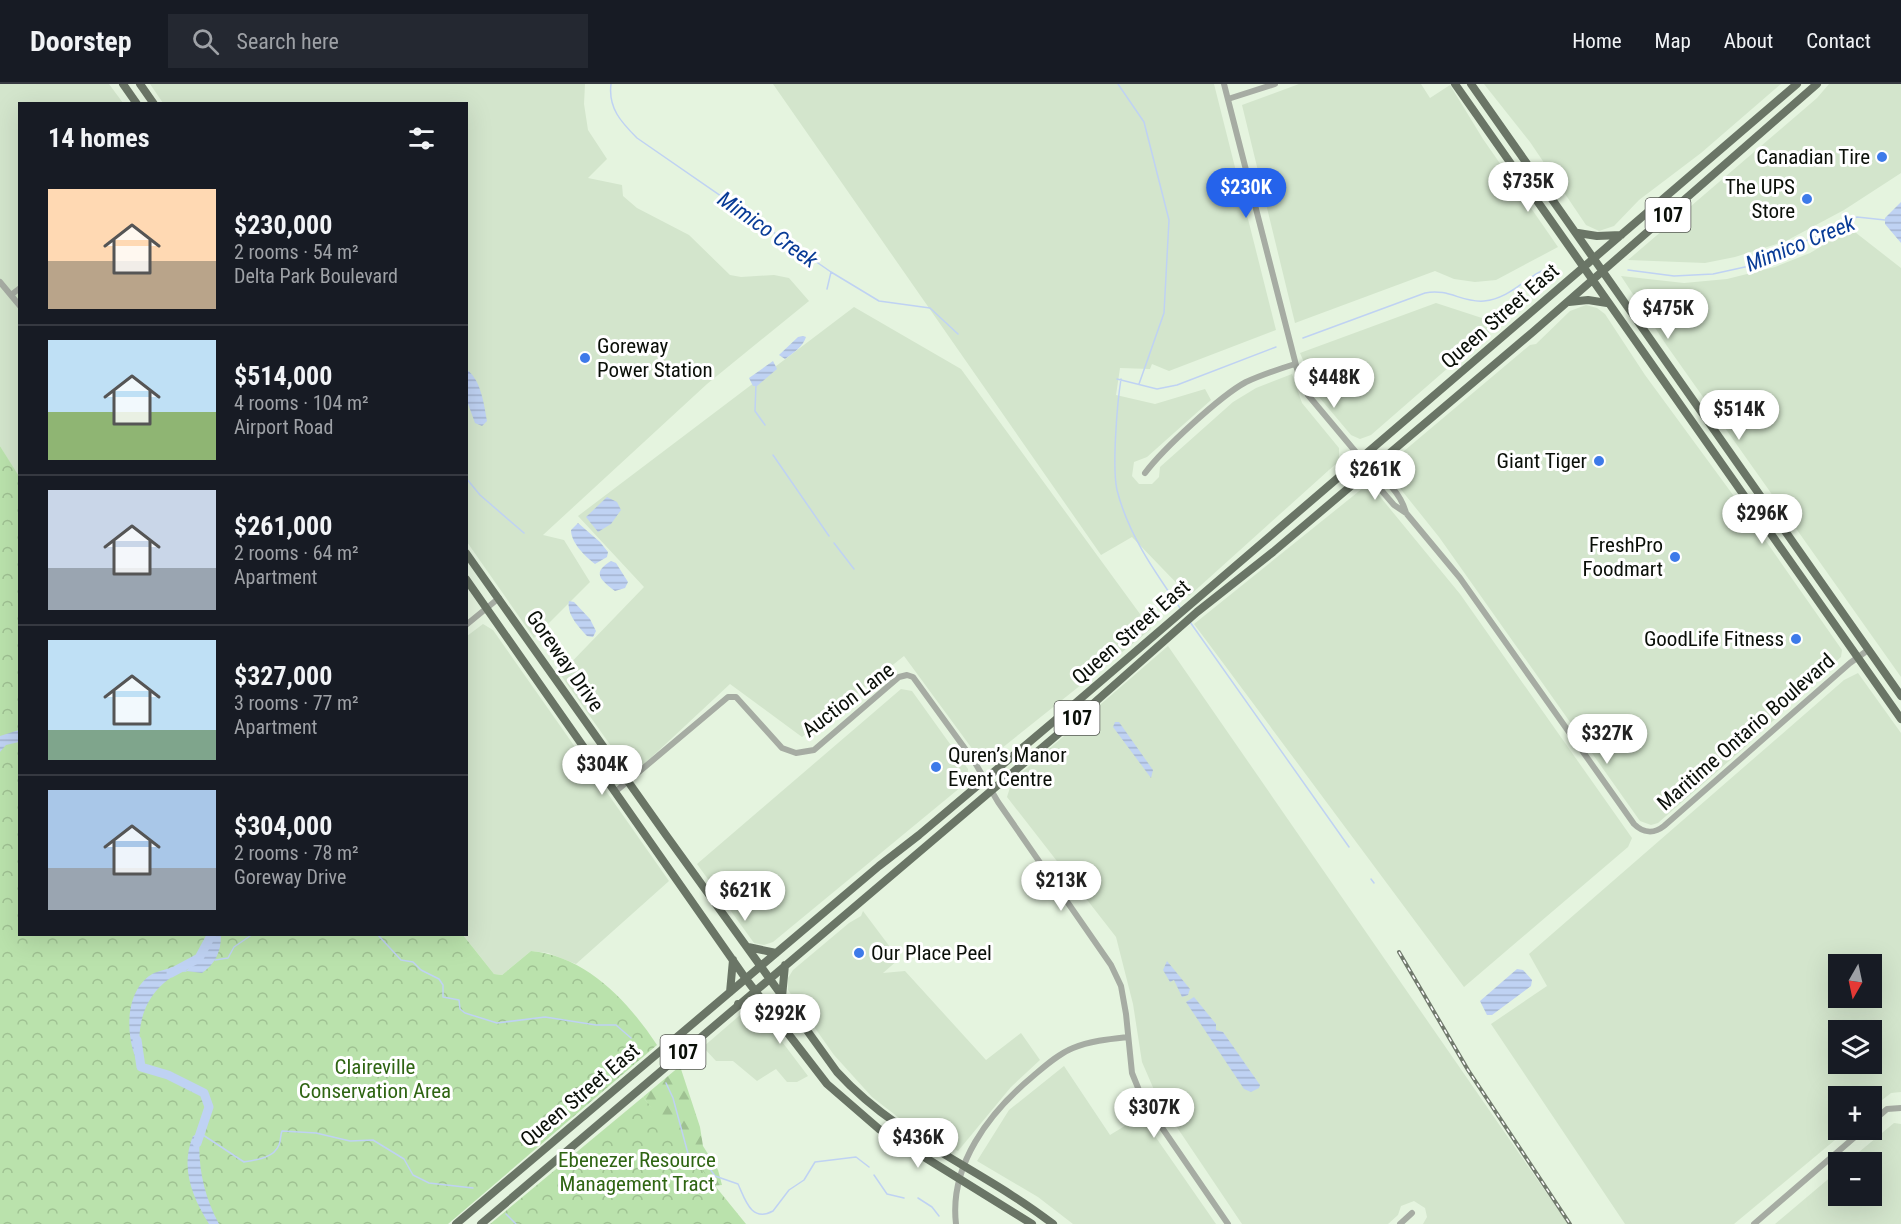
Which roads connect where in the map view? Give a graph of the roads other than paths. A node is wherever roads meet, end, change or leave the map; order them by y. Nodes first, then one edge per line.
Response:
1 (123, 84) edge
2 (140, 84) edge
3 (1224, 84) edge
4 (1275, 84) edge
5 (1455, 84) edge
6 (1471, 84) edge
7 (1797, 84) edge
8 (1817, 84) edge
9 (1228, 99) junction
10 (136, 102) edge
11 (153, 102) edge
12 (1578, 233) junction
13 (1621, 235) junction
14 (1595, 258) junction
15 (1583, 268) junction
16 (1604, 270) junction
17 (1592, 281) junction
18 (0, 282) edge
19 (18, 290) edge
20 (11, 295) junction
21 (1568, 302) junction
22 (1607, 303) junction
23 (18, 304) edge
24 (1295, 364) junction
25 (1448, 385) junction
26 (1437, 412) junction
27 (1362, 459) junction
28 (1370, 469) junction
29 (1145, 473) dead end
30 (1764, 500) junction
31 (1748, 509) junction
32 (468, 556) edge
33 (468, 582) edge
34 (499, 598) junction
35 (488, 609) junction
36 (468, 624) edge
37 (1868, 650) junction
38 (1857, 657) junction
39 (1901, 696) edge
40 (1901, 719) edge
41 (985, 779) junction
42 (628, 783) junction
43 (992, 791) junction
44 (615, 792) junction
45 (747, 947) junction
46 (776, 953) junction
47 (733, 960) junction
48 (785, 965) junction
49 (760, 966) junction
50 (769, 978) junction
51 (746, 979) junction
52 (754, 990) junction
53 (730, 992) junction
54 (782, 997) junction
55 (738, 1004) junction
56 (769, 1009) junction
57 (1128, 1037) junction
58 (1897, 1107) edge
59 (1882, 1116) edge
60 (1851, 1140) edge
61 (963, 1167) junction
62 (960, 1180) junction
63 (1412, 1213) dead end
64 (456, 1224) edge
65 (481, 1224) edge
66 (956, 1224) edge
67 (1032, 1224) edge
68 (1053, 1224) edge
69 (1228, 1224) edge
70 (1400, 1224) edge
71 (1754, 1224) edge

1 - 10 main road
2 - 11 main road
3 - 9 street, Maritime Ontario Boulevard
4 - 9 street
5 - 15 main road
6 - 12 main road
7 - 13 main road, Queen Street East / 107
8 - 16 main road, Queen Street East / 107
9 - 24 street, Maritime Ontario Boulevard
12 - 13 main road
12 - 14 main road
13 - 14 main road, Queen Street East / 107
14 - 15 main road, Queen Street East / 107
14 - 16 main road
15 - 17 main road
15 - 25 main road, Queen Street East / 107
16 - 17 main road, Queen Street East / 107
16 - 30 main road
17 - 21 main road, Queen Street East / 107
17 - 22 main road
18 - 20 street
19 - 20 street
20 - 23 street
21 - 22 main road
21 - 26 main road, Queen Street East / 107
22 - 31 main road
24 - 27 street, Maritime Ontario Boulevard
24 - 29 street
25 - 26 main road
25 - 27 main road, Queen Street East / 107
26 - 28 main road, Queen Street East / 107
27 - 28 street, Maritime Ontario Boulevard
27 - 41 main road, Queen Street East / 107
28 - 38 street, Maritime Ontario Boulevard
28 - 43 main road, Queen Street East / 107
30 - 31 main road
30 - 37 main road
31 - 38 main road
32 - 34 main road, Goreway Drive
33 - 35 main road, Goreway Drive
34 - 35 street
34 - 42 main road, Goreway Drive
35 - 36 street
35 - 44 main road, Goreway Drive
37 - 38 street, Maritime Ontario Boulevard
37 - 39 main road
38 - 40 main road
41 - 42 street, Auction Lane
41 - 43 street, Auction Lane
41 - 46 main road, Queen Street East / 107
42 - 44 street, Auction Lane
42 - 45 main road, Goreway Drive
43 - 48 main road, Queen Street East / 107
43 - 57 street, Auction Lane
44 - 47 main road, Goreway Drive
45 - 46 main road
45 - 49 main road, Goreway Drive
46 - 49 main road, Queen Street East / 107
47 - 51 main road, Goreway Drive
47 - 53 main road
48 - 50 main road, Queen Street East / 107
48 - 54 main road
49 - 50 main road, Goreway Drive
49 - 51 main road, Queen Street East / 107
50 - 52 main road, Queen Street East / 107
50 - 54 main road, Goreway Drive
51 - 52 main road, Goreway Drive
51 - 53 main road, Queen Street East / 107
52 - 55 main road, Queen Street East / 107
52 - 56 main road, Goreway Drive
53 - 64 main road, Queen Street East / 107
54 - 61 main road, Goreway Drive
55 - 56 main road
55 - 65 main road, Queen Street East / 107
56 - 62 main road, Goreway Drive
57 - 61 street
57 - 69 street, Auction Lane
58 - 59 street
60 - 71 street
61 - 62 street
61 - 68 main road, Goreway Drive
62 - 66 street
62 - 67 main road, Goreway Drive
63 - 70 street

